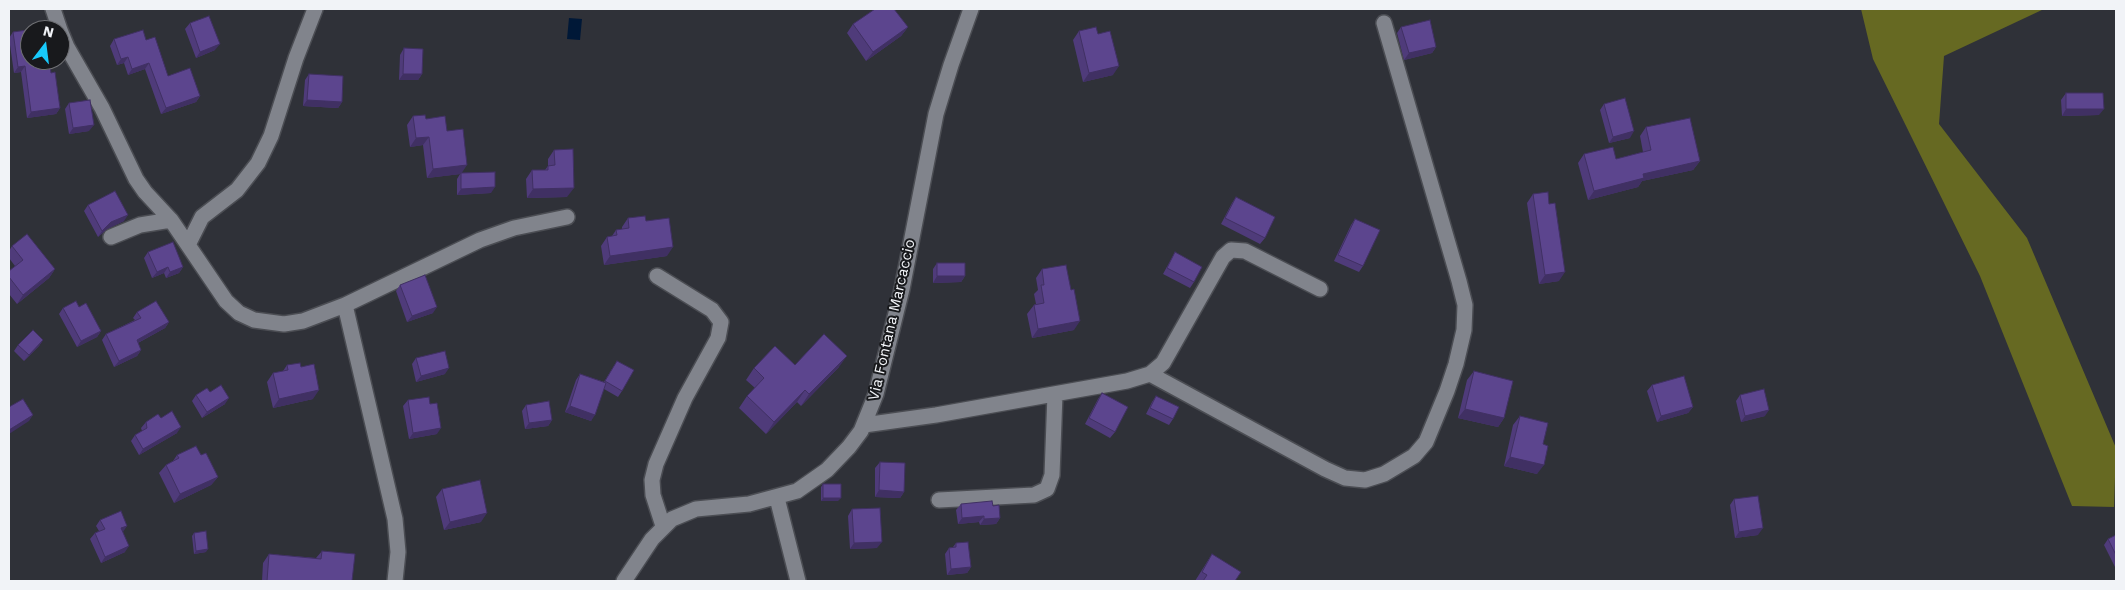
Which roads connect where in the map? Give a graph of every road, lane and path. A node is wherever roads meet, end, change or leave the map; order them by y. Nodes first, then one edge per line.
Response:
1 (316, 9) edge
2 (971, 9) edge
3 (1384, 23) dead end
4 (70, 52) edge
5 (567, 217) dead end
6 (171, 220) junction
7 (111, 237) dead end
8 (188, 245) junction
9 (657, 276) dead end
10 (1320, 289) dead end
11 (345, 305) junction
12 (1150, 374) junction
13 (1055, 394) junction
14 (864, 425) junction
15 (776, 498) junction
16 (939, 500) dead end
17 (663, 526) junction
18 (395, 581) edge
19 (624, 581) edge
20 (798, 581) edge

1 - 8 street
2 - 14 street, Via Fontana Marcaccio
3 - 12 street
4 - 6 street
5 - 11 street
6 - 7 street
6 - 8 street
8 - 11 street
9 - 17 street
10 - 12 street
11 - 18 street
12 - 13 street
13 - 14 street
13 - 16 street
14 - 15 street, Via Fontana Marcaccio
15 - 17 street, Via Fontana Marcaccio
15 - 20 street
17 - 19 street, Via Fontana Marcaccio

